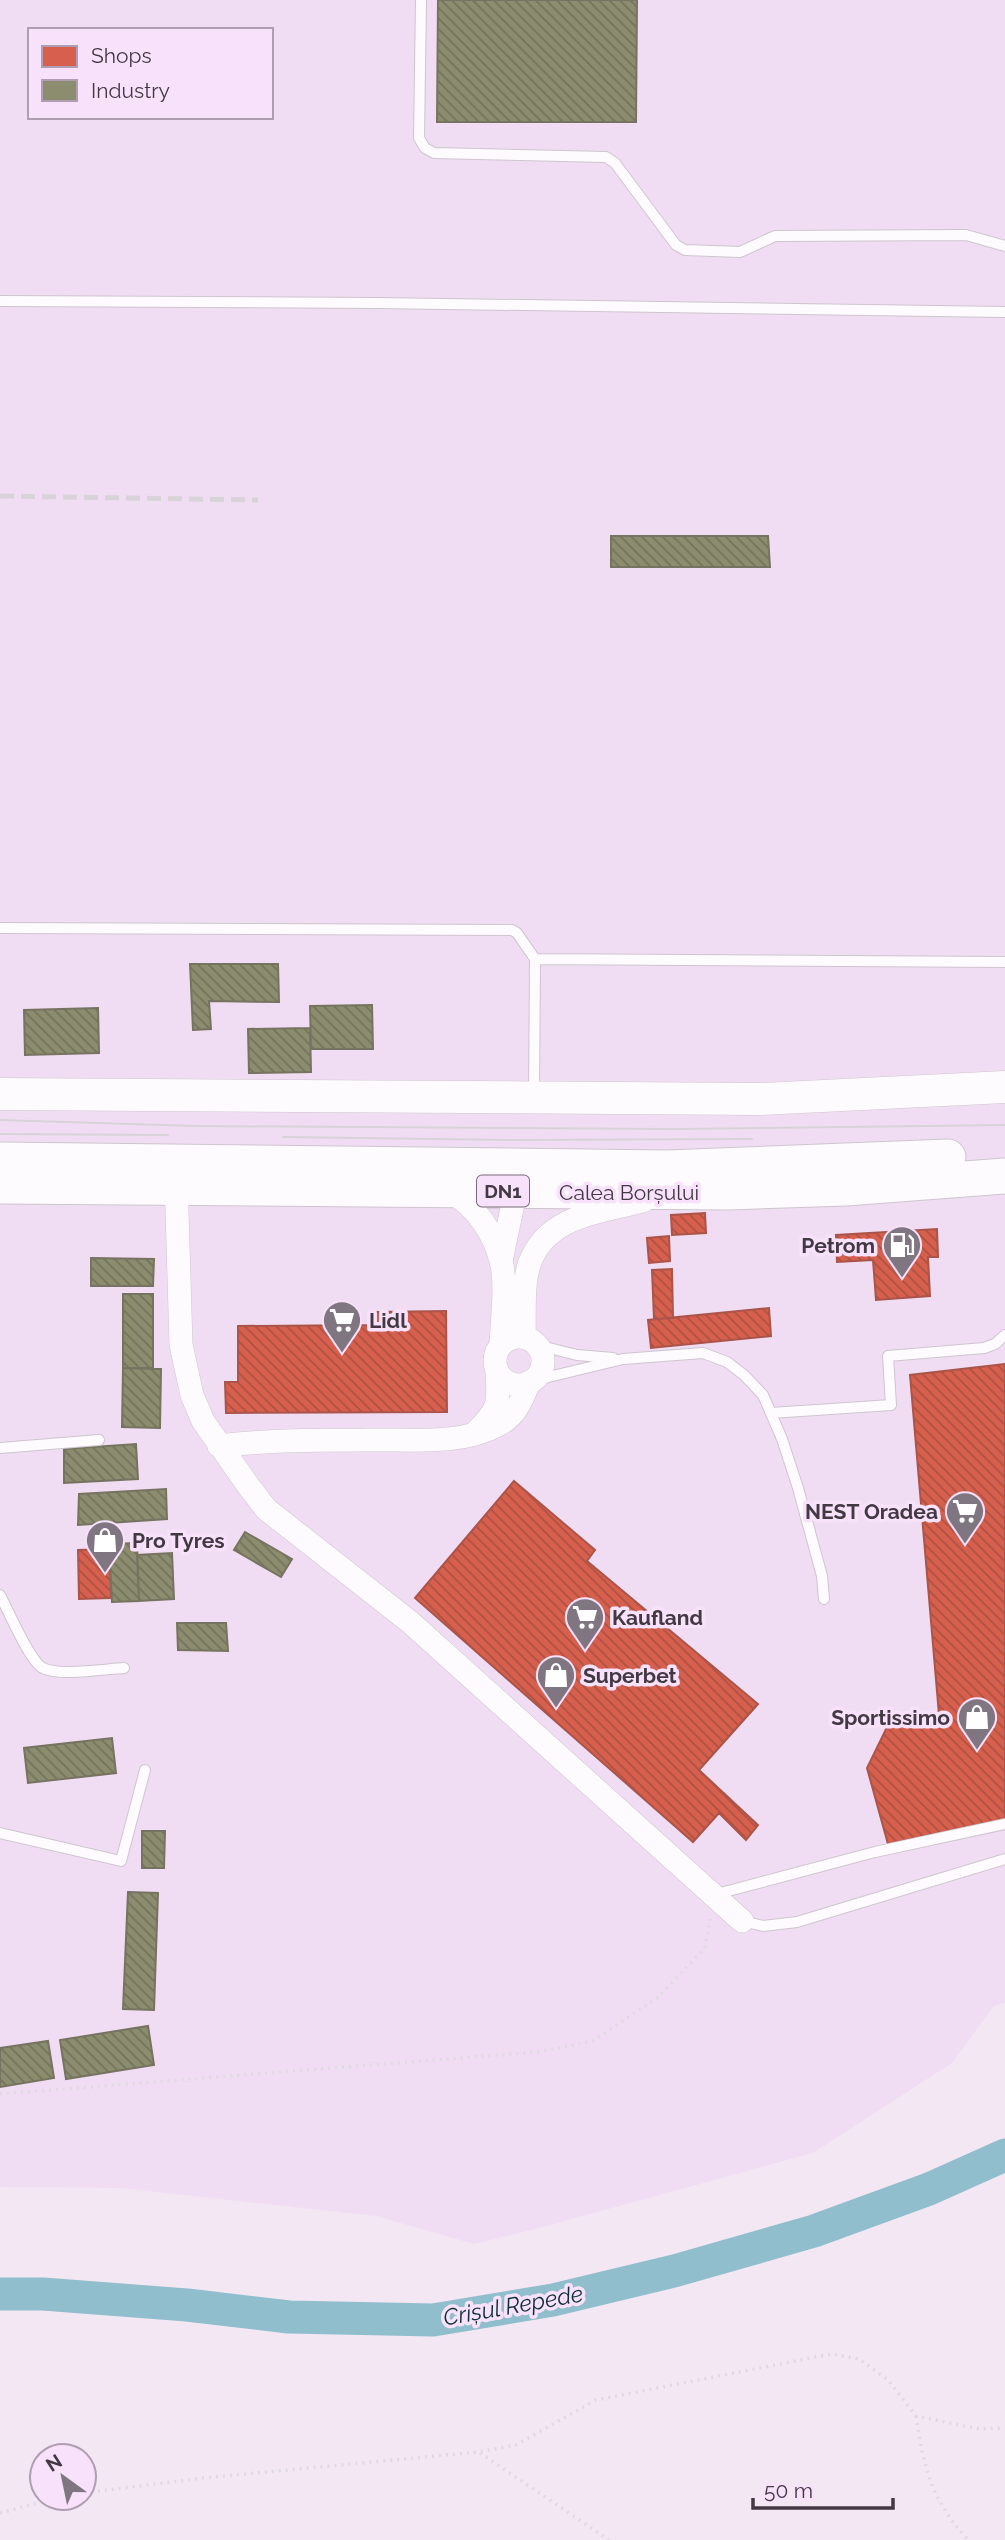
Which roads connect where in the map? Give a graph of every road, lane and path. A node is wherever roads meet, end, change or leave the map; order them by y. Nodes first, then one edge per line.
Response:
1 (421, 0) edge
2 (1005, 246) edge
3 (0, 301) edge
4 (1005, 312) edge
5 (0, 928) edge
6 (536, 959) junction
7 (1005, 962) edge
8 (1005, 1087) edge
9 (0, 1094) edge
10 (534, 1097) junction
11 (1005, 1153) edge
12 (0, 1160) edge
13 (176, 1175) junction
14 (1005, 1176) edge
15 (518, 1179) junction
16 (0, 1186) edge
17 (450, 1191) junction
18 (680, 1192) junction
19 (502, 1261) junction
20 (1005, 1335) edge
21 (530, 1341) junction
22 (501, 1344) junction
23 (623, 1359) junction
24 (497, 1372) junction
25 (531, 1382) junction
26 (771, 1413) junction
27 (473, 1436) junction
28 (99, 1440) dead end
29 (219, 1446) junction
30 (0, 1448) edge
31 (0, 1595) edge
32 (824, 1599) dead end
33 (124, 1668) dead end
34 (145, 1770) dead end
35 (1005, 1824) edge
36 (0, 1833) edge
37 (1005, 1859) edge
38 (713, 1895) junction
39 (742, 1921) joint
40 (0, 2094) edge
41 (916, 2416) junction
42 (1005, 2428) edge
43 (478, 2452) junction
44 (98, 2491) edge
45 (28, 2505) edge
46 (0, 2512) edge
47 (609, 2540) edge
48 (968, 2540) edge

1 - 2 lane
3 - 4 lane
5 - 6 lane
6 - 7 lane
6 - 10 lane
8 - 10 street
9 - 10 street
11 - 15 main road, Calea Borșului / DN1
12 - 13 main road, Calea Borșului / DN1
13 - 15 main road, Calea Borșului / DN1
13 - 16 main road, Calea Borșului / DN1
13 - 17 main road, Calea Borșului / DN1
13 - 29 street
14 - 18 main road, Calea Borșului / DN1
15 - 17 main road, Calea Borșului / DN1
15 - 18 main road, Calea Borșului / DN1
15 - 19 street
17 - 19 street
18 - 21 street
19 - 22 street
20 - 26 lane
21 - 22 street
21 - 23 lane
21 - 25 street
22 - 24 street
23 - 25 lane
23 - 26 lane
24 - 25 street
24 - 27 street
25 - 27 street
26 - 32 lane
27 - 29 street
28 - 30 lane
29 - 38 street
31 - 33 lane
34 - 36 lane
35 - 38 lane
37 - 39 lane
38 - 39 street
38 - 40 path
41 - 42 path
41 - 43 path
41 - 48 path
43 - 44 path
43 - 47 path
45 - 46 path

